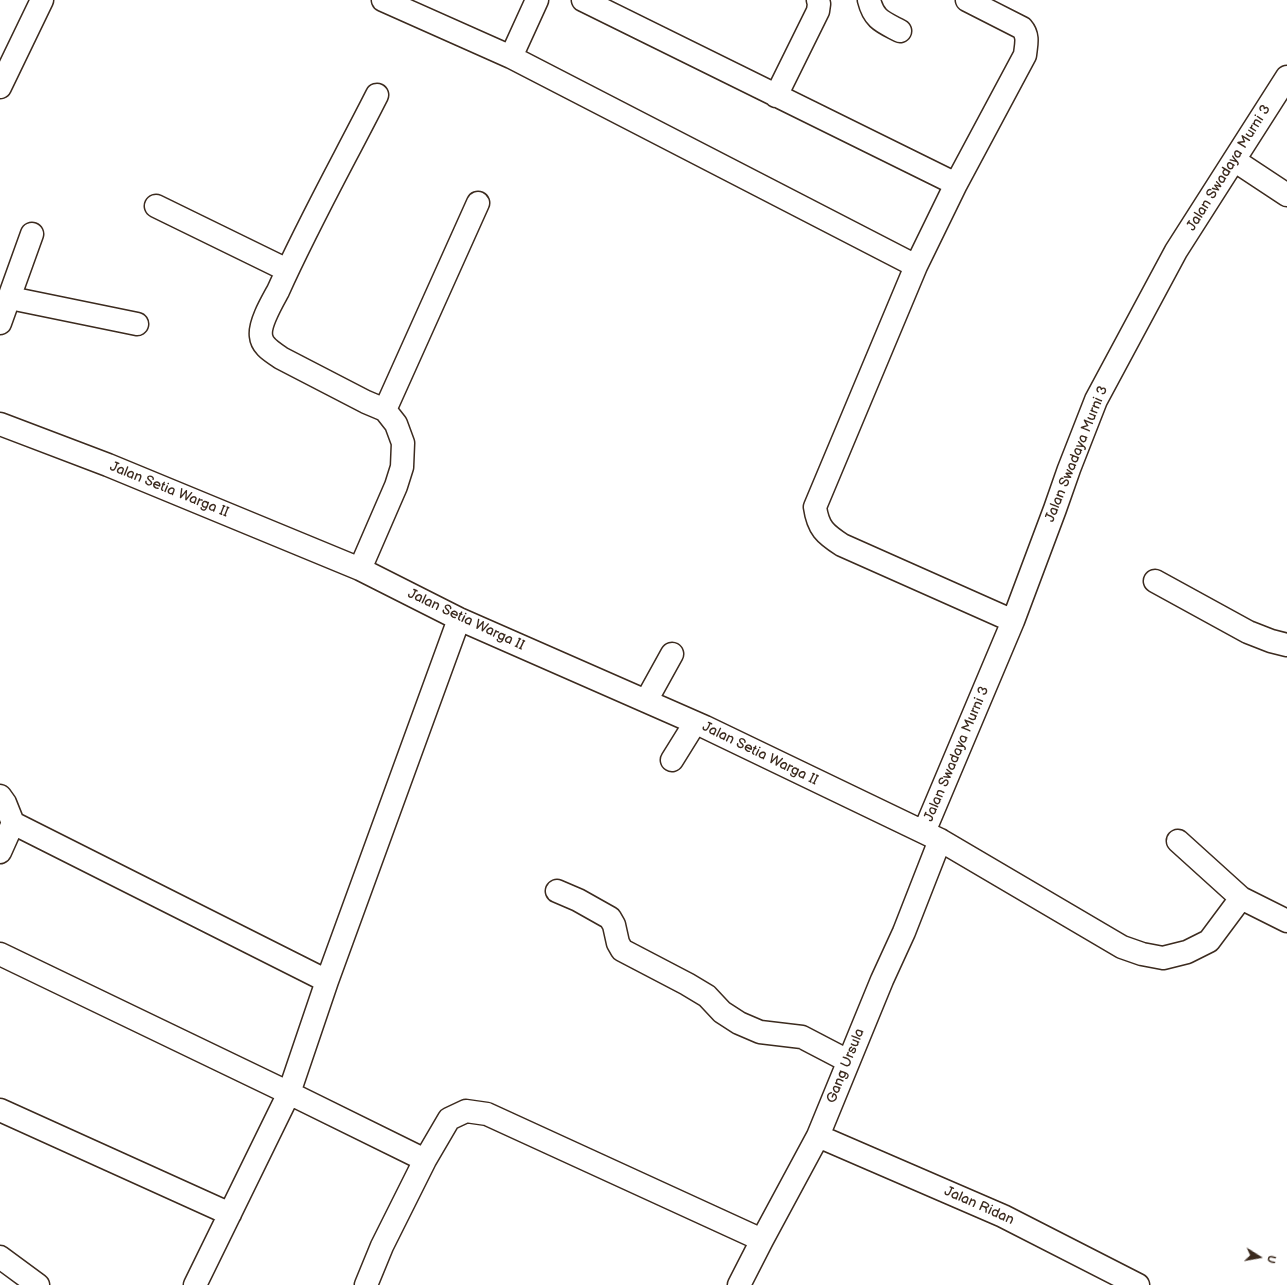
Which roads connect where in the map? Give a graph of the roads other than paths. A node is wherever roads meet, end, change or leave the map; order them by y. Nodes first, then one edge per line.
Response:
1 (42, 0) edge
2 (383, 0) edge
3 (537, 0) edge
4 (583, 0) edge
5 (818, 0) edge
6 (869, 0) edge
7 (967, 0) edge
8 (900, 31) dead end
9 (511, 57) junction
10 (1287, 77) edge
11 (0, 87) edge
12 (377, 95) dead end
13 (776, 96) junction
14 (1234, 160) junction
15 (956, 184) junction
16 (1287, 195) edge
17 (478, 204) dead end
18 (156, 206) dead end
19 (32, 234) dead end
20 (916, 266) junction
21 (287, 270) junction
22 (10, 298) junction
23 (0, 323) edge
24 (137, 324) dead end
25 (385, 410) junction
26 (0, 424) edge
27 (360, 569) junction
28 (1155, 581) dead end
29 (459, 619) junction
30 (1013, 621) junction
31 (1287, 645) edge
32 (672, 654) dead end
33 (646, 701) junction
34 (696, 723) junction
35 (672, 760) dead end
36 (0, 796) edge
37 (13, 823) junction
38 (932, 836) junction
39 (1178, 841) dead end
40 (0, 852) edge
41 (557, 891) dead end
42 (1241, 898) junction
43 (1287, 921) edge
44 (0, 954) edge
45 (327, 981) junction
46 (848, 1061) junction
47 (289, 1093) junction
48 (0, 1110) edge
49 (818, 1136) junction
50 (425, 1160) junction
51 (230, 1214) junction
52 (762, 1240) junction
53 (0, 1257) edge
54 (38, 1285) edge
55 (195, 1285) edge
56 (366, 1285) edge
57 (739, 1285) edge
58 (1138, 1285) edge

1 - 11 street
2 - 9 street
3 - 9 street
4 - 13 street
5 - 13 street
6 - 8 street
7 - 15 street
9 - 20 street
10 - 14 street, Jalan Swadaya Murni 3
12 - 21 street
13 - 15 street
14 - 16 street
14 - 30 street, Jalan Swadaya Murni 3
15 - 20 street
17 - 25 street
18 - 21 street
19 - 22 street
20 - 30 street
21 - 25 street
22 - 23 street
22 - 24 street
25 - 27 street
26 - 27 street, Jalan Setia Warga II
27 - 29 street, Jalan Setia Warga II
28 - 31 street
29 - 33 street, Jalan Setia Warga II
29 - 45 street
30 - 38 street, Jalan Swadaya Murni 3
32 - 33 street
33 - 34 street, Jalan Setia Warga II
34 - 35 street
34 - 38 street, Jalan Setia Warga II
36 - 37 street
37 - 40 street
37 - 45 street
38 - 42 street, Jalan Setia Warga II
38 - 46 street, Gang Ursula
39 - 42 street
41 - 46 street
42 - 43 street
44 - 47 street
45 - 47 street
46 - 49 street, Gang Ursula
47 - 50 street
47 - 51 street
48 - 51 street
49 - 52 street, Gang Ursula
49 - 58 street, Jalan Ridan
50 - 52 street
50 - 56 street
51 - 55 street
52 - 57 street, Gang Ursula
53 - 54 street

